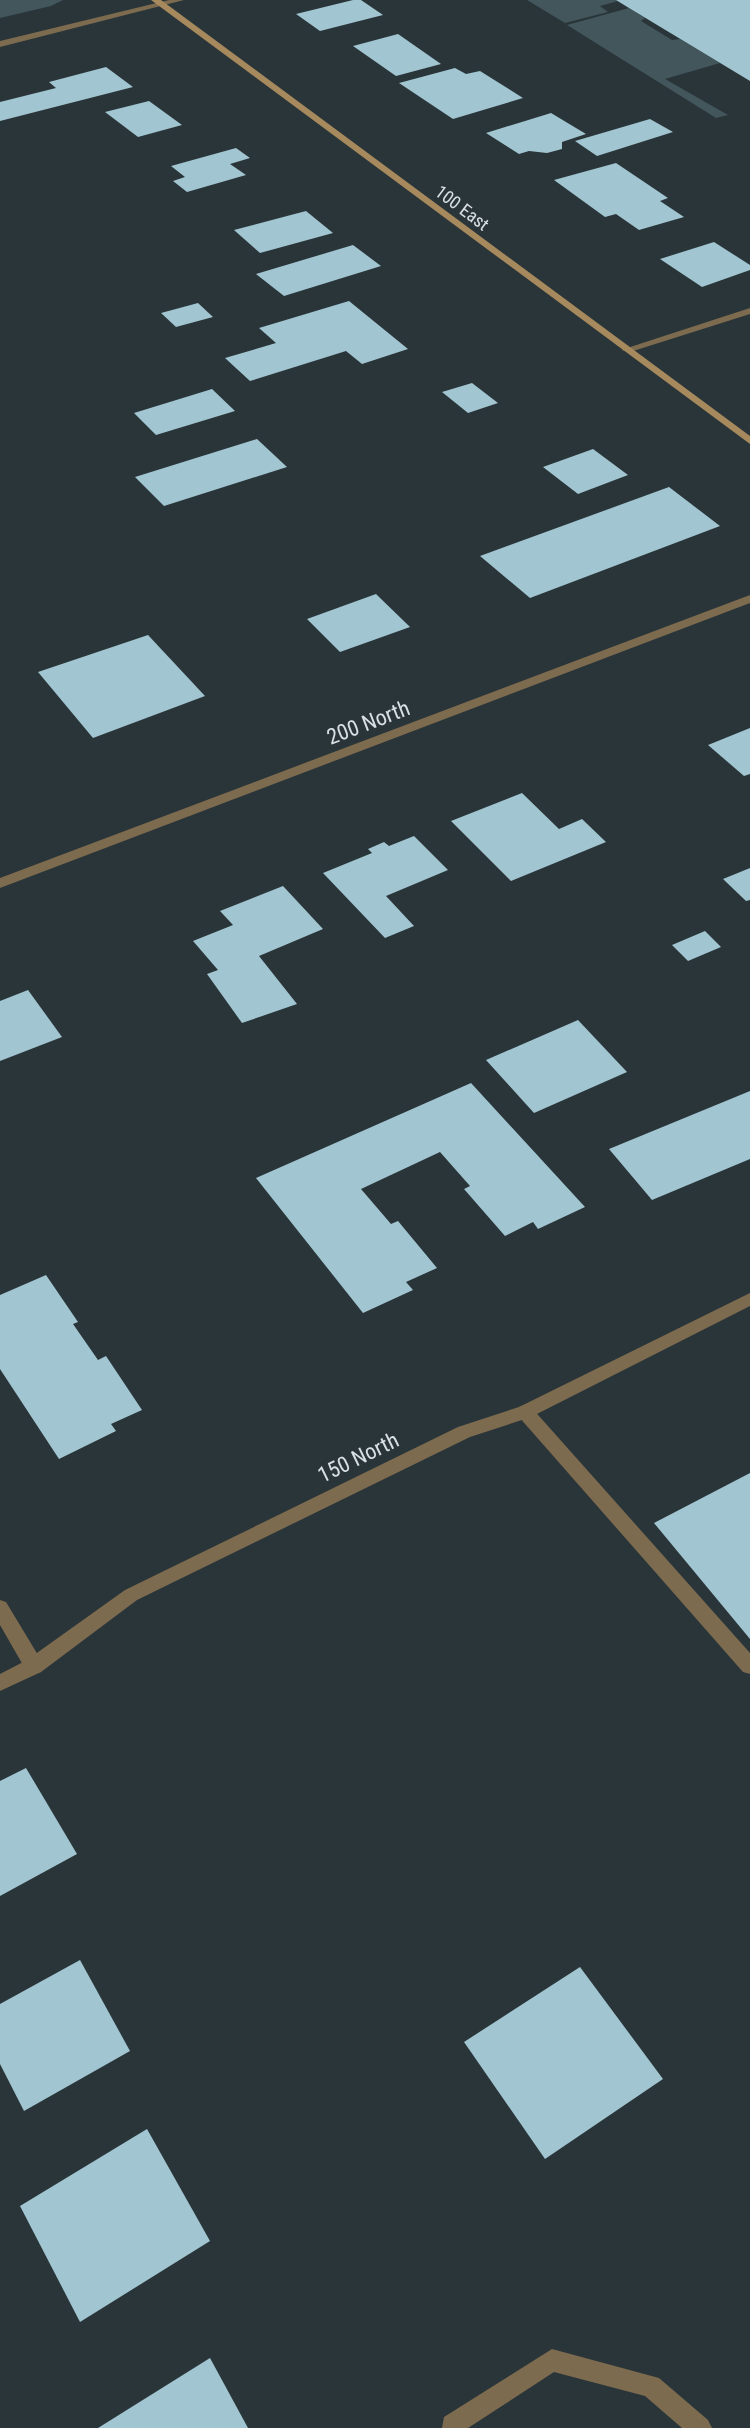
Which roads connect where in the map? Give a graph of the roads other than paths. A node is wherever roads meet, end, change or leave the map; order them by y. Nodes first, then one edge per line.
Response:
1 (180, 0) edge
2 (158, 2) edge
3 (0, 44) edge
4 (750, 311) edge
5 (626, 350) junction
6 (750, 441) edge
7 (750, 599) edge
8 (0, 883) edge
9 (750, 1299) edge
10 (525, 1412) junction
11 (0, 1608) edge
12 (34, 1666) junction
13 (750, 1666) edge
14 (0, 1683) edge
15 (452, 2425) dead end
16 (700, 2428) edge

1 - 2 street
2 - 3 street
2 - 5 main road, 100 East
4 - 5 street
5 - 6 main road, 100 East
7 - 8 street, 200 North
9 - 10 street, 150 North
10 - 12 street, 150 North
10 - 13 street
11 - 12 street
12 - 14 street, 150 North
15 - 16 street

